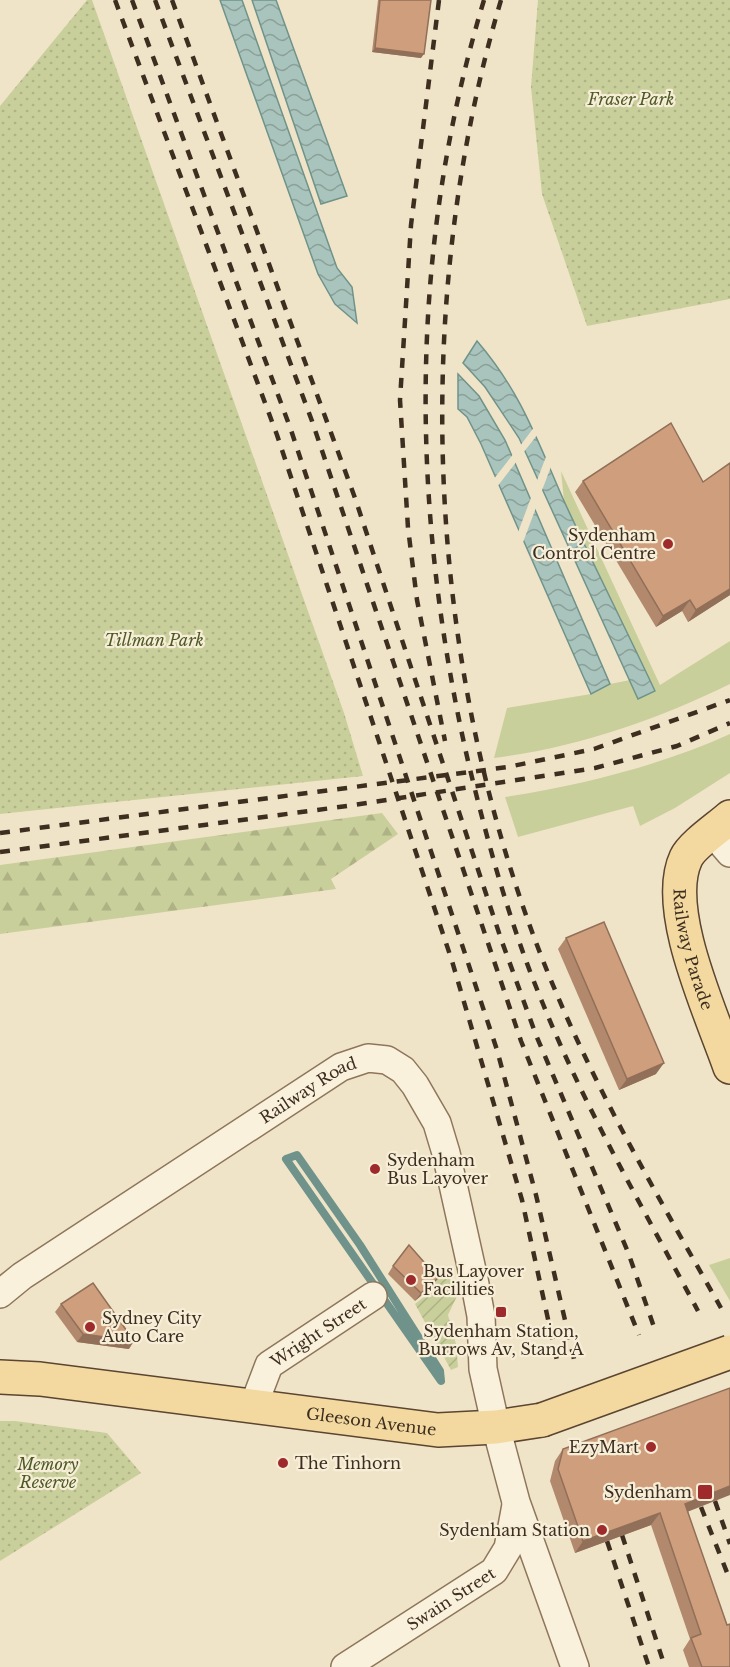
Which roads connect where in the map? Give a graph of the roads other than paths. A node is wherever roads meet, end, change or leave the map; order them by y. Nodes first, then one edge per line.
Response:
1 (724, 834) edge
2 (730, 1067) edge
3 (0, 1294) edge
4 (373, 1296) dead end
5 (730, 1352) edge
6 (0, 1377) edge
7 (253, 1407) junction
8 (496, 1427) junction
9 (516, 1502) junction
10 (345, 1667) edge
11 (575, 1667) edge

1 - 2 main road, Railway Parade
3 - 8 street, Railway Road
4 - 7 street, Wright Street
5 - 8 main road, Gleeson Avenue, bridge
6 - 7 main road, Gleeson Avenue
7 - 8 main road, Gleeson Avenue
8 - 9 street, Railway Road
9 - 10 street, Swain Street
9 - 11 street, Railway Road

